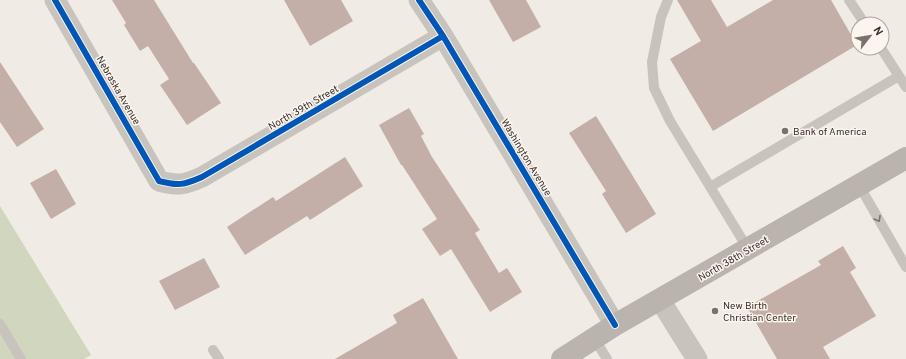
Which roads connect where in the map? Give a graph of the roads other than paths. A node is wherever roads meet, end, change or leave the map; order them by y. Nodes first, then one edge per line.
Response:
1 (55, 0) edge
2 (419, 0) edge
3 (668, 0) edge
4 (849, 0) edge
5 (860, 16) edge
6 (443, 36) junction
7 (885, 56) edge
8 (899, 76) junction
9 (906, 87) edge
10 (906, 158) edge
11 (171, 184) joint
12 (859, 185) junction
13 (710, 187) junction
14 (748, 249) junction
15 (906, 267) edge
16 (660, 300) junction
17 (0, 324) edge
18 (615, 325) junction
19 (594, 338) junction
20 (213, 350) dead end
21 (21, 359) edge
22 (218, 359) edge
23 (562, 359) edge
24 (607, 359) edge
25 (696, 359) edge

1 - 11 street, Nebraska Avenue
2 - 6 street, Washington Avenue
3 - 13 lane
4 - 5 lane
6 - 11 street, North 39th Street
6 - 18 street, Washington Avenue
7 - 8 lane
8 - 9 lane
8 - 13 lane
10 - 12 main road, North 38th Street
12 - 14 main road, North 38th Street
12 -> 15 lane
13 - 14 lane
14 - 16 main road, North 38th Street
16 - 18 main road, North 38th Street
16 - 25 street
17 - 21 lane
18 - 19 main road, North 38th Street
19 - 23 main road, North 38th Street
19 - 24 lane
20 - 22 lane

